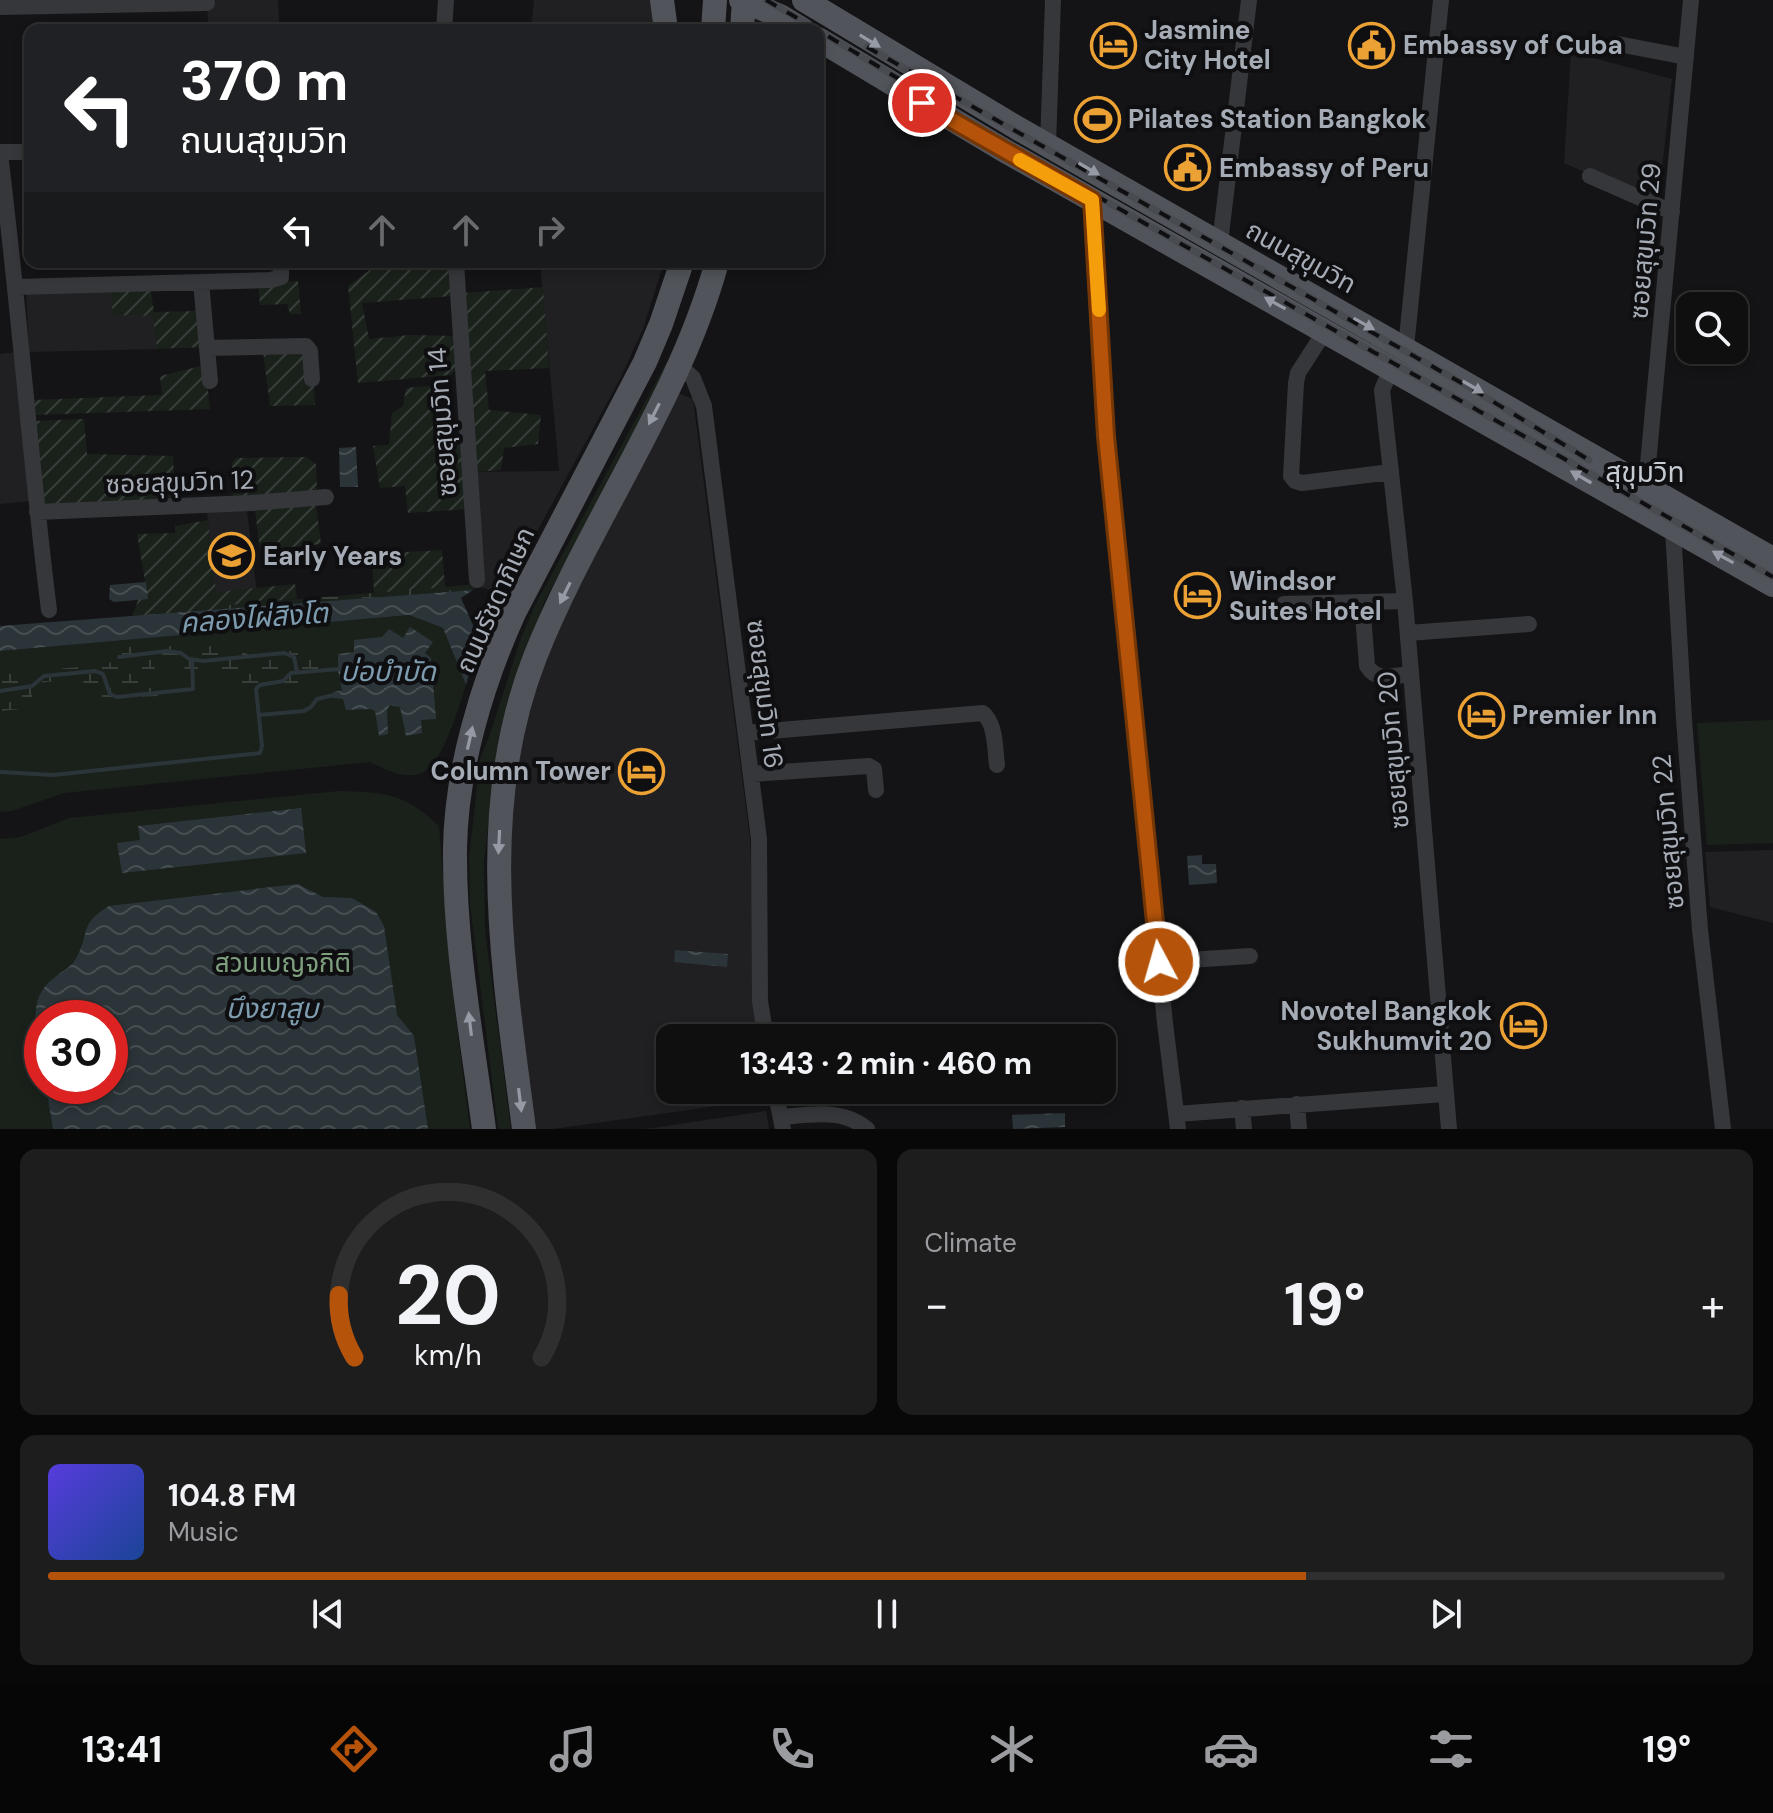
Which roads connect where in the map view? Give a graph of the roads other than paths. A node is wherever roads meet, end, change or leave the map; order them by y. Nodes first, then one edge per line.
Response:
1 (446, 0) edge
2 (662, 0) edge
3 (715, 0) edge
4 (804, 0) edge
5 (1053, 0) edge
6 (1249, 0) edge
7 (1441, 0) edge
8 (1691, 0) edge
9 (743, 1) edge
10 (207, 3) dead end
11 (0, 7) edge
12 (444, 24) edge
13 (665, 24) edge
14 (713, 24) edge
15 (742, 24) edge
16 (793, 24) edge
17 (824, 43) edge
18 (1618, 44) dead end
19 (1686, 57) junction
20 (1048, 145) junction
21 (24, 152) edge
22 (0, 153) edge
23 (1590, 176) dead end
24 (1092, 200) junction
25 (1672, 212) junction
26 (1220, 243) junction
27 (282, 268) edge
28 (456, 268) edge
29 (680, 268) edge
30 (695, 268) edge
31 (715, 268) edge
32 (201, 282) junction
33 (16, 287) junction
34 (669, 300) junction
35 (1325, 331) junction
36 (207, 348) junction
37 (1406, 348) junction
38 (679, 365) junction
39 (1391, 369) junction
40 (312, 379) dead end
41 (210, 381) dead end
42 (1391, 472) junction
43 (1646, 486) junction
44 (326, 497) dead end
45 (37, 512) junction
46 (1679, 519) junction
47 (1773, 559) edge
48 (477, 580) dead end
49 (1773, 585) edge
50 (1405, 601) junction
51 (1362, 602) junction
52 (1284, 604) dead end
53 (49, 610) dead end
54 (1529, 624) dead end
55 (1408, 633) junction
56 (1410, 674) junction
57 (746, 733) junction
58 (997, 765) dead end
59 (751, 774) junction
60 (876, 790) dead end
61 (1250, 956) dead end
62 (1159, 962) junction
63 (764, 1024) edge
64 (1444, 1094) junction
65 (1297, 1104) junction
66 (1242, 1108) junction
67 (1178, 1122) edge
68 (782, 1123) edge
69 (484, 1129) edge
70 (524, 1129) edge
71 (867, 1129) edge
72 (1244, 1129) edge
73 (1299, 1129) edge
74 (1449, 1129) edge
75 (1723, 1129) edge

1 - 12 street
2 - 13 main road
3 - 14 main road
4 -> 20 main road, ถนนสุขุมวิท
5 - 20 street
6 - 26 street
7 - 37 street
8 - 19 street, ซอยสุขุมวิท 29
9 - 15 main road
9 - 16 main road, ถนนสุขุมวิท
10 - 11 street
17 - 24 main road, ถนนสุขุมวิท
18 - 19 street
19 - 25 street, ซอยสุขุมวิท 29
20 -> 26 main road, ถนนสุขุมวิท
21 - 22 street
22 - 33 street
23 - 25 street
35 -> 24 main road, ถนนสุขุมวิท
24 - 62 street
25 - 43 street, ซอยสุขุมวิท 29
26 -> 37 main road, ถนนสุขุมวิท
27 - 32 street
28 - 48 street, ซอยสุขุมวิท 14
29 - 34 main road, ถนนรัชดาภิเษก
30 - 34 main road
31 - 38 main road
32 - 33 street
32 - 36 street
33 - 45 street
69 -> 34 main road, ถนนรัชดาภิเษก
35 - 39 main road, ถนนสุขุมวิท
35 - 42 street
36 - 40 street
36 - 41 street
37 - 39 main road
37 -> 43 main road, ถนนสุขุมวิท
38 - 57 street, ซอยสุขุมวิท 16
38 -> 70 main road
39 - 42 street, ซอยสุขุมวิท 20
46 -> 39 main road, ถนนสุขุมวิท
42 - 50 street, ซอยสุขุมวิท 20
43 - 46 main road, ถนนสุขุมวิท
44 - 45 street, ซอยสุขุมวิท 12
45 - 53 street
46 - 47 main road, ถนนสุขุมวิท
49 -> 46 main road, ถนนสุขุมวิท
46 - 75 street, ซอยสุขุมวิท 22
50 - 51 street
50 - 55 street, ซอยสุขุมวิท 20
51 - 52 street
51 - 56 street
54 - 55 street
55 - 56 street, ซอยสุขุมวิท 20
56 - 64 street, ซอยสุขุมวิท 20
57 - 58 street
57 - 59 street, ซอยสุขุมวิท 16
59 - 60 street
59 - 63 street, ซอยสุขุมวิท 16
61 - 62 street
62 - 67 street
64 - 65 street
64 - 74 street, ซอยสุขุมวิท 20
65 - 66 street
65 - 73 street
66 - 67 street
66 - 72 street
68 - 71 street

